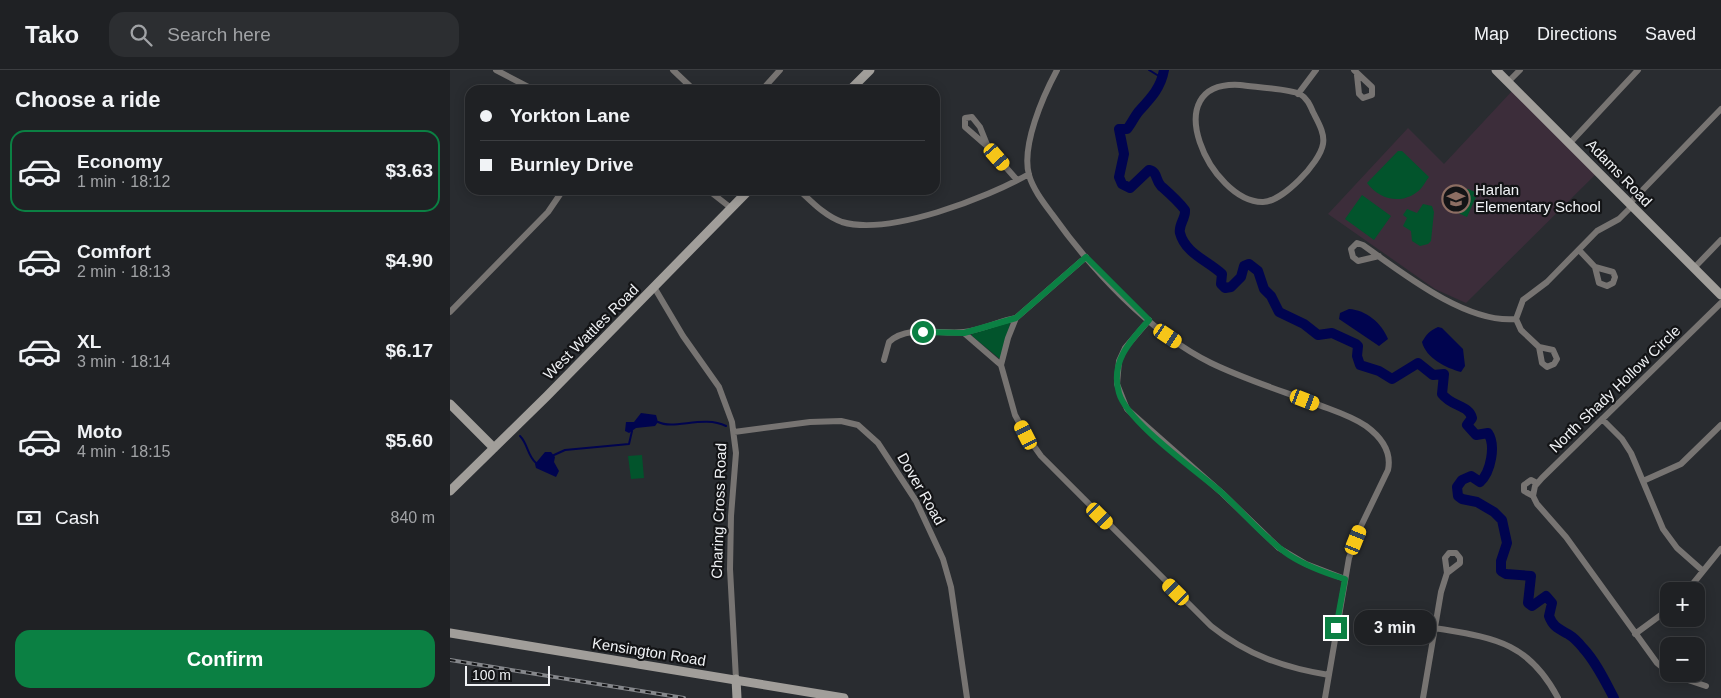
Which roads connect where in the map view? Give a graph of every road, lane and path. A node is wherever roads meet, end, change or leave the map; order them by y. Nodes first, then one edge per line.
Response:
1 (496, 70) edge
2 (673, 70) edge
3 (780, 70) edge
4 (870, 70) edge
5 (1056, 70) edge
6 (1316, 70) edge
7 (1496, 70) edge
8 (1520, 70) edge
9 (1638, 70) edge
10 (1508, 82) junction
11 (524, 85) edge
12 (689, 85) edge
13 (766, 85) edge
14 (855, 85) edge
15 (1298, 94) junction
16 (1721, 109) edge
17 (1570, 143) junction
18 (988, 147) junction
19 (1029, 174) junction
20 (1017, 180) junction
21 (560, 195) edge
22 (714, 195) edge
23 (745, 195) edge
24 (805, 195) edge
25 (1631, 204) junction
26 (731, 208) junction
27 (1721, 240) edge
28 (1579, 250) junction
29 (1379, 256) dead end
30 (1086, 257) junction
31 (1595, 267) dead end
32 (1694, 268) junction
33 (654, 287) junction
34 (1721, 296) edge
35 (1721, 303) edge
36 (450, 312) edge
37 (1016, 318) junction
38 (1516, 319) junction
39 (1149, 320) junction
40 (964, 333) junction
41 (1538, 347) dead end
42 (884, 360) dead end
43 (1001, 365) junction
44 (450, 404) edge
45 (1602, 419) junction
46 (1721, 425) edge
47 (734, 432) junction
48 (494, 448) junction
49 (1643, 481) junction
50 (1537, 483) junction
51 (450, 491) edge
52 (1533, 496) junction
53 (1721, 549) edge
54 (1703, 571) junction
55 (1447, 573) dead end
56 (1345, 579) junction
57 (1694, 582) edge
58 (1660, 616) edge
59 (1435, 628) junction
60 (450, 633) edge
61 (1635, 634) junction
62 (1660, 666) edge
63 (1329, 675) junction
64 (736, 679) junction
65 (1695, 682) edge
66 (1706, 686) dead end
67 (737, 698) edge
68 (844, 698) edge
69 (967, 698) edge
70 (1325, 698) edge
71 (1423, 698) edge
72 (1557, 698) edge

1 - 11 street
2 - 12 street
3 - 13 street
4 - 14 street
5 - 19 street
6 - 15 street
7 - 10 street, Adams Road
8 - 10 street
9 - 17 street
10 - 17 street, Adams Road
15 - 15 street
16 - 25 street
17 - 25 street, Adams Road
18 - 18 street
18 - 20 street
19 - 20 street
19 - 30 street
20 - 24 street
21 - 36 street
22 - 26 street
23 - 26 street, West Wattles Road
25 - 28 street
25 - 32 street, Adams Road
26 - 33 street, West Wattles Road
27 - 32 street
28 - 31 street
28 - 38 street
29 - 38 street
30 - 37 street
30 - 39 street
32 - 34 street, Adams Road
33 - 47 street, Charing Cross Road
33 - 48 street, West Wattles Road
35 - 45 street, North Shady Hollow Circle
37 - 40 street
37 - 43 street
38 - 41 street
39 - 56 street
39 - 56 street
40 - 42 street
40 - 43 street
43 - 63 street
44 - 48 street
45 - 49 street
45 - 50 street, North Shady Hollow Circle
46 - 49 street
47 - 64 street, Charing Cross Road
47 - 69 street, Dover Road
48 - 51 street, West Wattles Road
49 - 54 street
50 - 52 street, North Shady Hollow Circle
50 - 52 street
52 - 61 street
53 - 54 street
54 - 57 street
55 - 59 street
56 - 63 street
58 - 61 street
59 - 71 street
59 - 72 street
60 - 64 street, Kensington Road
61 - 62 street
63 - 70 street
64 - 67 street, Charing Cross Road
64 - 68 street, Kensington Road
65 - 66 street

